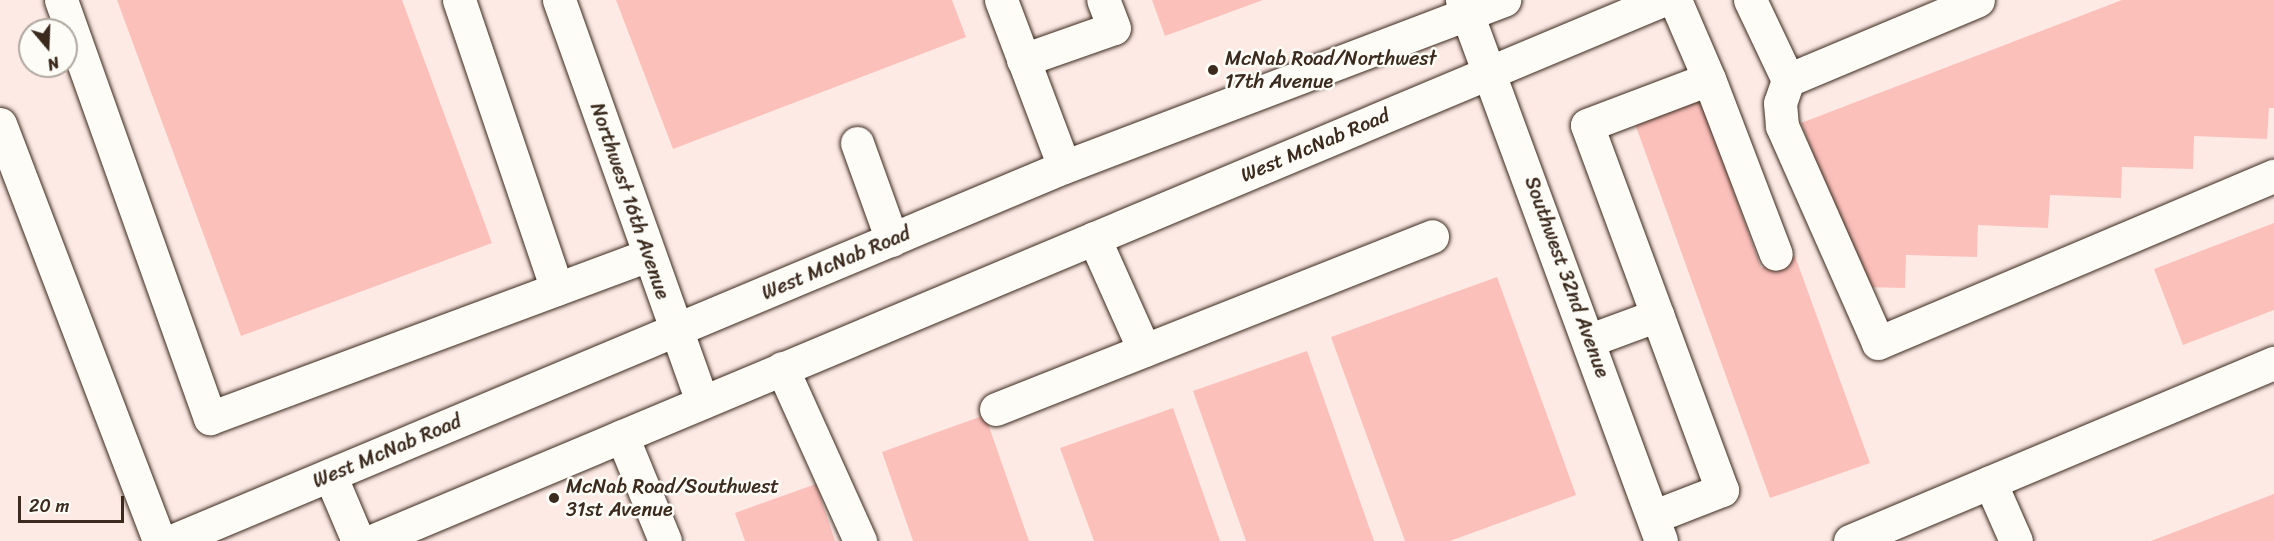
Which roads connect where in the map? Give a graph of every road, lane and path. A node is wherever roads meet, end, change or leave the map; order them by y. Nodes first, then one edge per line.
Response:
1 (61, 0) edge
2 (459, 0) edge
3 (559, 0) edge
4 (1000, 0) edge
5 (1103, 0) edge
6 (1504, 0) edge
7 (1662, 0) edge
8 (1675, 0) edge
9 (1750, 0) edge
10 (1978, 0) edge
11 (1465, 7) edge
12 (1023, 60) junction
13 (1491, 71) junction
14 (1709, 79) junction
15 (1788, 80) junction
16 (0, 124) edge
17 (857, 143) dead end
18 (1064, 167) junction
19 (2274, 176) edge
20 (1432, 236) dead end
21 (1094, 238) junction
22 (892, 240) junction
23 (1776, 254) dead end
24 (648, 255) junction
25 (557, 289) junction
26 (1658, 315) junction
27 (675, 331) junction
28 (1590, 340) junction
29 (1144, 350) junction
30 (2274, 363) edge
31 (782, 368) junction
32 (702, 402) junction
33 (996, 409) dead end
34 (622, 436) junction
35 (330, 475) junction
36 (1990, 482) junction
37 (1658, 529) edge
38 (159, 541) edge
39 (172, 541) edge
40 (358, 541) edge
41 (372, 541) edge
42 (665, 541) edge
43 (860, 541) edge
44 (1850, 541) edge
45 (2016, 541) edge

1 - 25 main road
2 - 25 main road
3 - 24 main road, Northwest 16th Avenue
4 - 12 main road
5 - 12 main road
6 - 11 main road, West McNab Road
7 - 13 main road, West McNab Road
8 - 14 main road
9 - 15 main road
10 - 15 main road
11 - 13 main road, Southwest 32nd Avenue
11 - 18 main road, West McNab Road
12 - 18 main road
13 - 21 main road, West McNab Road
13 - 28 main road, Southwest 32nd Avenue
14 - 23 main road
14 - 26 main road
15 - 19 main road
16 - 38 main road
17 - 22 main road
18 - 22 main road, West McNab Road
20 - 29 main road
21 - 29 main road
21 - 31 main road, West McNab Road
22 - 27 main road, West McNab Road
24 - 25 main road
24 - 27 main road, Northwest 16th Avenue
26 - 28 main road
26 - 37 main road
27 - 32 main road, Northwest 16th Avenue
27 - 35 main road, West McNab Road
28 - 37 main road, Southwest 32nd Avenue
29 - 33 main road
30 - 36 main road
31 - 32 main road, West McNab Road
31 - 43 main road
32 - 34 main road, West McNab Road
34 - 41 main road, West McNab Road
34 - 42 main road
35 - 39 main road, West McNab Road
35 - 40 main road
36 - 44 main road
36 - 45 main road

